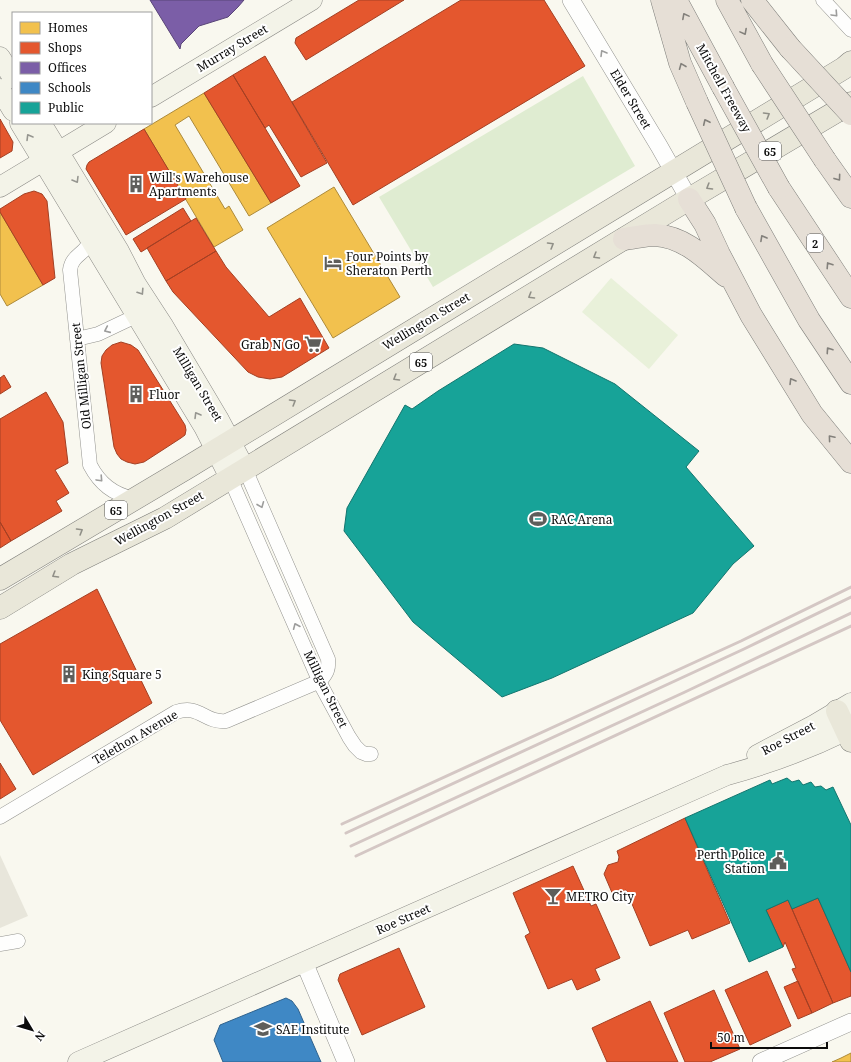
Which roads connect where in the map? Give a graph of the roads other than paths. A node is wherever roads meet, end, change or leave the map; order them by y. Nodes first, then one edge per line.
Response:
1 (312, 0) edge
2 (571, 0) edge
3 (662, 0) edge
4 (676, 0) edge
5 (727, 0) edge
6 (752, 0) edge
7 (823, 0) edge
8 (851, 30) edge
9 (0, 57) edge
10 (851, 62) edge
11 (12, 76) edge
12 (0, 89) edge
13 (152, 96) edge
14 (851, 103) edge
15 (12, 109) edge
16 (851, 114) edge
17 (21, 124) edge
18 (41, 124) edge
19 (104, 124) edge
20 (51, 156) junction
21 (673, 171) junction
22 (0, 187) edge
23 (851, 197) edge
24 (689, 199) junction
25 (90, 237) junction
26 (624, 239) junction
27 (734, 282) junction
28 (851, 297) edge
29 (136, 316) junction
30 (77, 339) junction
31 (851, 383) edge
32 (223, 445) junction
33 (851, 462) edge
34 (238, 474) junction
35 (134, 500) junction
36 (0, 579) edge
37 (0, 608) edge
38 (320, 681) junction
39 (847, 723) edge
40 (371, 754) dead end
41 (0, 817) edge
42 (18, 941) dead end
43 (0, 944) edge
44 (304, 962) junction
45 (851, 1022) edge
46 (78, 1062) edge
47 (346, 1062) edge
48 (761, 1062) edge

1 - 13 main road, Murray Street
21 -> 2 street, Elder Street
31 -> 3 highway, bridge
28 -> 4 highway, Mitchell Freeway / 2, bridge
5 -> 23 highway, bridge
6 - 16 highway, bridge
7 -> 8 street
9 - 11 main road
21 -> 10 main road, Wellington Street / 65
12 - 15 main road
14 -> 24 main road, Wellington Street / 65
20 -> 17 main road, Milligan Street
18 - 20 main road, Milligan Street
19 - 20 main road
20 - 22 main road
20 - 25 main road, Milligan Street
20 -> 32 main road, Milligan Street
21 - 24 street, Elder Street
32 -> 21 main road, Wellington Street / 65
24 - 26 main road, Wellington Street / 65
24 - 27 highway
25 - 29 main road, Milligan Street
25 - 30 street, Old Milligan Street
26 - 27 highway
26 -> 34 main road, Wellington Street / 65
33 -> 27 highway
29 -> 30 street
32 -> 29 main road, Milligan Street
30 -> 35 street, Old Milligan Street
32 - 34 main road, Milligan Street
32 - 35 main road, Wellington Street / 65
34 -> 37 main road, Wellington Street / 65
38 -> 34 street, Milligan Street
34 -> 38 street, Milligan Street
36 -> 35 main road, Wellington Street / 65
38 - 40 street, Milligan Street
38 - 41 street, Telethon Avenue
39 - 44 main road, Roe Street
42 - 43 street
44 - 46 main road, Roe Street
44 - 47 street
45 - 48 street

